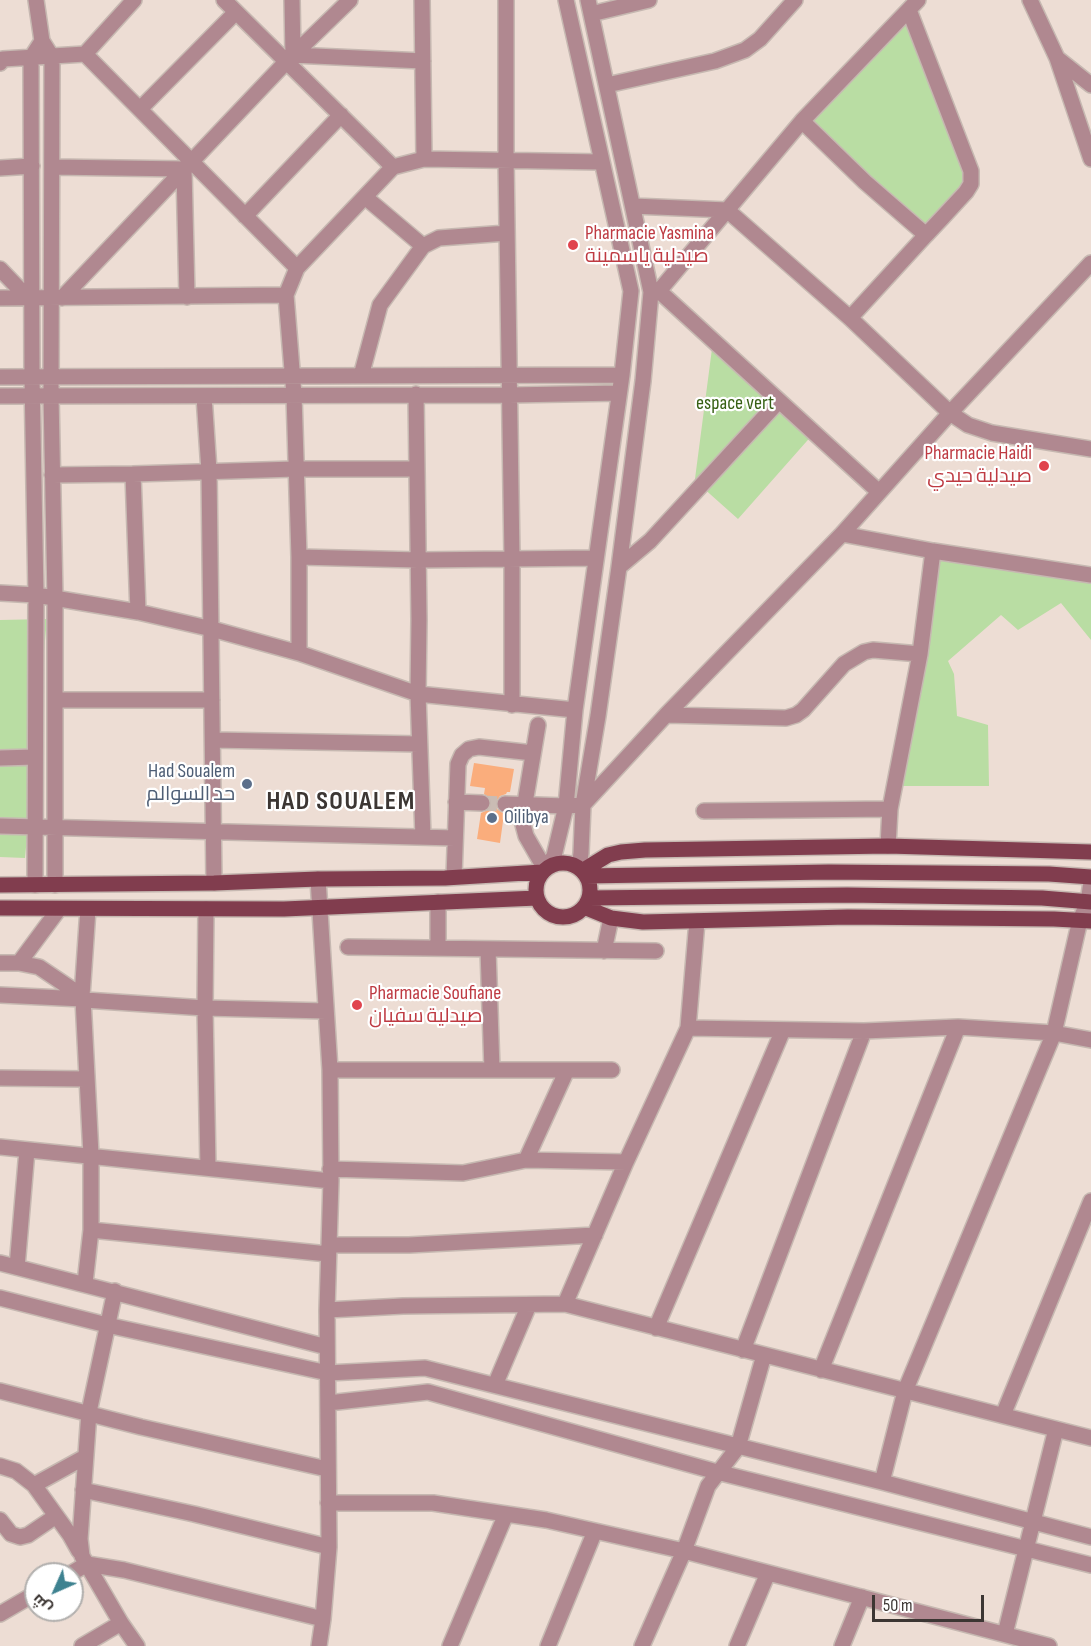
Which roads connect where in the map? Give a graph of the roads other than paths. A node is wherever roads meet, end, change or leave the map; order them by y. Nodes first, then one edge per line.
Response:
1 (36, 0) edge
2 (134, 0) edge
3 (224, 0) edge
4 (292, 0) edge
5 (350, 0) edge
6 (422, 0) edge
7 (506, 0) edge
8 (566, 0) edge
9 (649, 0) edge
10 (795, 0) edge
11 (1030, 0) edge
12 (913, 5) edge
13 (589, 7) edge
14 (236, 12) junction
15 (42, 41) junction
16 (85, 54) junction
17 (52, 57) junction
18 (31, 58) junction
19 (290, 58) junction
20 (1057, 58) junction
21 (1, 60) edge
22 (423, 61) junction
23 (606, 85) junction
24 (1091, 85) edge
25 (140, 110) junction
26 (341, 115) junction
27 (802, 121) junction
28 (424, 159) junction
29 (506, 159) junction
30 (1091, 159) edge
31 (601, 162) junction
32 (32, 166) junction
33 (188, 166) junction
34 (393, 166) junction
35 (52, 167) junction
36 (0, 168) edge
37 (365, 197) junction
38 (633, 206) junction
39 (727, 210) junction
40 (245, 216) junction
41 (507, 232) junction
42 (926, 235) junction
43 (423, 246) junction
44 (1091, 263) edge
45 (297, 268) junction
46 (0, 269) edge
47 (631, 291) junction
48 (655, 292) junction
49 (286, 295) junction
50 (187, 297) junction
51 (0, 298) edge
52 (30, 298) junction
53 (56, 298) junction
54 (850, 318) junction
55 (292, 375) junction
56 (622, 375) junction
57 (361, 376) junction
58 (508, 376) junction
59 (0, 377) edge
60 (51, 377) junction
61 (32, 378) junction
62 (619, 393) junction
63 (416, 394) junction
64 (294, 395) junction
65 (508, 395) junction
66 (0, 396) edge
67 (32, 396) junction
68 (51, 396) junction
69 (204, 396) junction
70 (779, 401) junction
71 (950, 413) junction
72 (1091, 449) edge
73 (295, 469) junction
74 (415, 469) junction
75 (208, 471) junction
76 (133, 474) junction
77 (52, 475) junction
78 (879, 492) junction
79 (842, 534) junction
80 (933, 551) junction
81 (299, 556) junction
82 (512, 558) junction
83 (596, 558) junction
84 (418, 560) junction
85 (619, 567) junction
86 (1091, 575) edge
87 (0, 593) edge
88 (36, 595) junction
89 (55, 598) junction
90 (138, 612) junction
91 (212, 629) junction
92 (299, 653) junction
93 (920, 654) junction
94 (418, 694) junction
95 (55, 700) junction
96 (212, 700) junction
97 (512, 705) junction
98 (575, 710) junction
99 (666, 715) junction
100 (538, 725) dead end
101 (213, 740) junction
102 (419, 744) junction
103 (533, 753) junction
104 (35, 757) junction
105 (0, 758) edge
106 (456, 802) junction
107 (482, 803) tunnel mouth
108 (505, 804) tunnel mouth
109 (524, 805) junction
110 (583, 805) junction
111 (566, 806) junction
112 (890, 808) junction
113 (704, 811) dead end
114 (0, 826) edge
115 (35, 826) junction
116 (55, 827) junction
117 (213, 831) junction
118 (423, 837) junction
119 (455, 838) junction
120 (888, 846) junction
121 (830, 848) junction
122 (1091, 852) edge
123 (545, 870) junction
124 (582, 871) junction
125 (829, 872) junction
126 (1091, 877) edge
127 (454, 878) junction
128 (318, 879) junction
129 (1091, 882) edge
130 (214, 883) junction
131 (0, 885) edge
132 (35, 885) junction
133 (55, 885) junction
134 (537, 898) junction
135 (438, 902) junction
136 (586, 902) junction
137 (1090, 902) edge
138 (0, 908) edge
139 (320, 908) junction
140 (59, 909) junction
141 (88, 909) junction
142 (206, 909) junction
143 (611, 918) junction
144 (697, 921) junction
145 (1086, 921) edge
146 (348, 947) dead end
147 (438, 948) junction
148 (488, 949) junction
149 (604, 951) junction
150 (656, 951) dead end
151 (0, 963) edge
152 (19, 963) junction
153 (0, 995) edge
154 (82, 997) junction
155 (205, 1008) junction
156 (326, 1011) junction
157 (958, 1027) junction
158 (688, 1028) junction
159 (783, 1030) junction
160 (864, 1031) junction
161 (1054, 1033) junction
162 (1091, 1040) edge
163 (330, 1070) junction
164 (492, 1070) junction
165 (567, 1070) junction
166 (612, 1070) dead end
167 (0, 1078) edge
168 (86, 1079) junction
169 (0, 1147) edge
170 (27, 1150) junction
171 (91, 1155) junction
172 (526, 1160) junction
173 (626, 1162) junction
174 (208, 1168) junction
175 (331, 1175) junction
176 (1091, 1201) edge
177 (91, 1230) junction
178 (595, 1235) junction
179 (329, 1250) junction
180 (0, 1263) edge
181 (17, 1267) junction
182 (85, 1283) junction
183 (115, 1291) junction
184 (0, 1298) edge
185 (565, 1304) junction
186 (529, 1305) junction
187 (327, 1310) junction
188 (107, 1325) junction
189 (656, 1328) junction
190 (327, 1347) junction
191 (743, 1350) junction
192 (764, 1355) junction
193 (821, 1370) junction
194 (328, 1373) junction
195 (495, 1385) junction
196 (0, 1391) edge
197 (905, 1391) junction
198 (328, 1403) junction
199 (89, 1412) junction
200 (1003, 1415) junction
201 (1056, 1429) junction
202 (1091, 1438) edge
203 (738, 1446) junction
204 (85, 1457) junction
205 (0, 1466) edge
206 (327, 1469) junction
207 (717, 1472) junction
208 (882, 1482) junction
209 (34, 1485) junction
210 (83, 1490) junction
211 (328, 1503) junction
212 (506, 1514) junction
213 (57, 1516) junction
214 (0, 1520) edge
215 (1032, 1521) junction
216 (595, 1531) junction
217 (1091, 1537) edge
218 (328, 1547) junction
219 (1024, 1548) junction
220 (684, 1551) junction
221 (84, 1560) junction
222 (1091, 1565) edge
223 (768, 1573) junction
224 (862, 1597) junction
225 (24, 1600) edge
226 (0, 1614) edge
227 (323, 1619) junction
228 (121, 1623) junction
229 (1005, 1634) junction
230 (82, 1646) edge
231 (137, 1646) edge
232 (319, 1646) edge
233 (450, 1646) edge
234 (548, 1646) edge
235 (642, 1646) edge
236 (737, 1646) edge
237 (843, 1646) edge
238 (1049, 1646) edge

1 - 15 street
2 - 16 street
3 - 14 street
4 - 19 street
5 - 19 street
6 - 22 street
7 - 29 street
8 - 31 street
9 - 13 street
10 - 23 street
11 - 20 street
12 - 27 street
12 - 42 street
13 - 23 street
14 - 19 street
14 - 25 street
15 - 17 street
15 - 18 street
16 - 17 street
16 - 25 street
17 - 18 street
17 - 35 street
18 - 21 street
18 - 32 street
19 - 22 street
19 - 26 street
19 - 33 street
20 - 24 street
20 - 30 street
22 - 28 street
23 - 38 street
25 - 33 street
26 - 34 street
26 - 40 street
27 - 39 street
27 - 42 street
28 - 29 street
28 - 34 street
29 - 31 street
29 - 41 street
31 - 47 street
32 - 36 street
32 - 52 street
33 - 35 street
33 - 40 street
33 - 50 street
33 - 53 street
34 - 37 street
35 - 53 street
37 - 43 street
37 - 45 street
38 - 39 street
38 - 48 street
39 - 48 street
39 - 54 street
40 - 45 street
41 - 43 street
41 - 58 street
42 - 54 street
43 - 57 street
44 - 71 street
45 - 49 street
46 - 52 street
47 - 48 street
47 - 56 street
48 - 70 street
48 - 85 street
49 - 50 street
49 - 55 street
50 - 53 street
51 - 52 street
52 - 53 street
52 - 61 street
53 - 60 street
54 - 71 street
55 - 57 street
55 - 60 street
55 - 64 street
56 - 58 street
56 - 62 street
57 - 58 street
58 - 65 street
59 - 61 street
60 - 61 street
60 - 68 street
61 - 67 street
62 - 65 street
62 - 83 street
63 - 64 street
63 - 65 street
63 - 74 street
64 - 69 street
64 - 73 street
65 - 82 street
66 - 67 street
67 - 68 street
67 - 88 street
68 - 69 street
68 - 77 street
69 - 75 street
70 - 78 street
70 - 85 street
71 - 72 street
71 - 78 street
73 - 74 street
73 - 75 street
73 - 81 street
74 - 84 street
75 - 76 street
75 - 91 street
76 - 77 street
76 - 90 street
77 - 89 street
78 - 79 street
79 - 80 street
79 - 99 street
80 - 86 street
80 - 93 street
81 - 84 street
81 - 92 street
82 - 83 street
82 - 84 street
82 - 97 street
83 - 98 street
84 - 94 street
85 - 110 street
87 - 88 street
88 - 89 street
88 - 104 street
89 - 90 street
89 - 95 street
90 - 91 street
91 - 92 street
91 - 96 street
92 - 94 street
93 - 99 street
93 - 112 street
94 - 97 street
94 - 102 street
95 - 96 street
95 - 116 street
96 - 101 street
97 - 98 street
98 - 111 street
99 - 110 street
100 - 103 street
101 - 102 street
101 - 117 street
102 - 118 street
103 - 106 street
103 - 109 street
104 - 105 street
104 - 115 street
106 - 107 street
106 - 119 street
108 - 109 street
109 - 111 street
109 - 123 street
110 - 111 street
110 - 124 street
111 - 123 street
112 - 113 street
112 - 120 street
114 - 115 street
115 - 116 street
115 - 132 street
116 - 117 street
116 - 133 street
117 - 118 street
117 - 130 street
118 - 119 street
119 - 127 street
120 - 121 main road
120 - 122 main road
121 - 124 main road
121 - 125 main road
123 - 124 main road
123 - 127 main road
123 - 134 main road
124 - 125 main road
124 - 136 main road
125 - 126 main road
127 - 128 main road
128 - 130 main road
128 - 139 street
129 - 137 street
130 - 133 main road
131 - 132 main road
132 - 133 main road
134 - 135 main road
134 - 136 main road
135 - 139 main road
135 - 147 street
136 - 137 main road
136 - 143 main road
137 - 145 street
138 - 140 main road
139 - 142 main road
139 - 156 street
140 - 141 main road
140 - 152 street
141 - 142 main road
141 - 154 street
142 - 155 street
143 - 144 main road
143 - 149 street
144 - 145 main road
144 - 158 street
145 - 161 street
146 - 147 street
147 - 148 street
148 - 149 street
148 - 164 street
149 - 150 street
151 - 152 street
152 - 154 street
153 - 154 street
154 - 155 street
154 - 168 street
155 - 156 street
155 - 174 street
156 - 163 street
157 - 160 street
157 - 161 street
157 - 193 street
158 - 159 street
158 - 173 street
159 - 160 street
159 - 189 street
160 - 191 street
161 - 162 street
161 - 197 street
163 - 164 street
163 - 175 street
164 - 165 street
165 - 166 street
165 - 172 street
167 - 168 street
168 - 171 street
169 - 170 street
170 - 171 street
170 - 181 street
171 - 174 street
171 - 177 street
172 - 173 street
172 - 175 street
173 - 178 street
174 - 175 street
175 - 179 street
176 - 200 street
177 - 179 street
177 - 182 street
178 - 179 street
178 - 185 street
179 - 187 street
180 - 181 street
181 - 182 street
182 - 183 street
183 - 188 street
183 - 190 street
184 - 188 street
185 - 186 street
185 - 189 street
186 - 187 street
186 - 195 street
187 - 190 street
188 - 194 street
188 - 199 street
189 - 191 street
190 - 194 street
191 - 192 street
192 - 193 street
192 - 203 street
193 - 197 street
194 - 195 street
194 - 198 street
195 - 203 street
196 - 199 street
197 - 200 street
197 - 208 street
198 - 206 street
198 - 207 street
199 - 204 street
199 - 206 street
200 - 201 street
201 - 202 street
201 - 215 street
203 - 207 street
203 - 208 street
204 - 209 street
204 - 210 street
205 - 209 street
206 - 211 street
207 - 219 street
207 - 220 street
208 - 215 street
209 - 213 street
210 - 218 street
210 - 221 street
211 - 212 street
211 - 218 street
212 - 216 street
212 - 233 street
213 - 214 street
213 - 221 street
215 - 217 street
215 - 219 street
216 - 220 street
216 - 234 street
218 - 227 street
219 - 222 street
219 - 229 street
220 - 223 street
220 - 235 street
221 - 227 street
221 - 228 street
223 - 224 street
223 - 236 street
224 - 229 street
224 - 237 street
225 - 226 street
227 - 232 street
228 - 230 street
228 - 231 street
229 - 238 street

